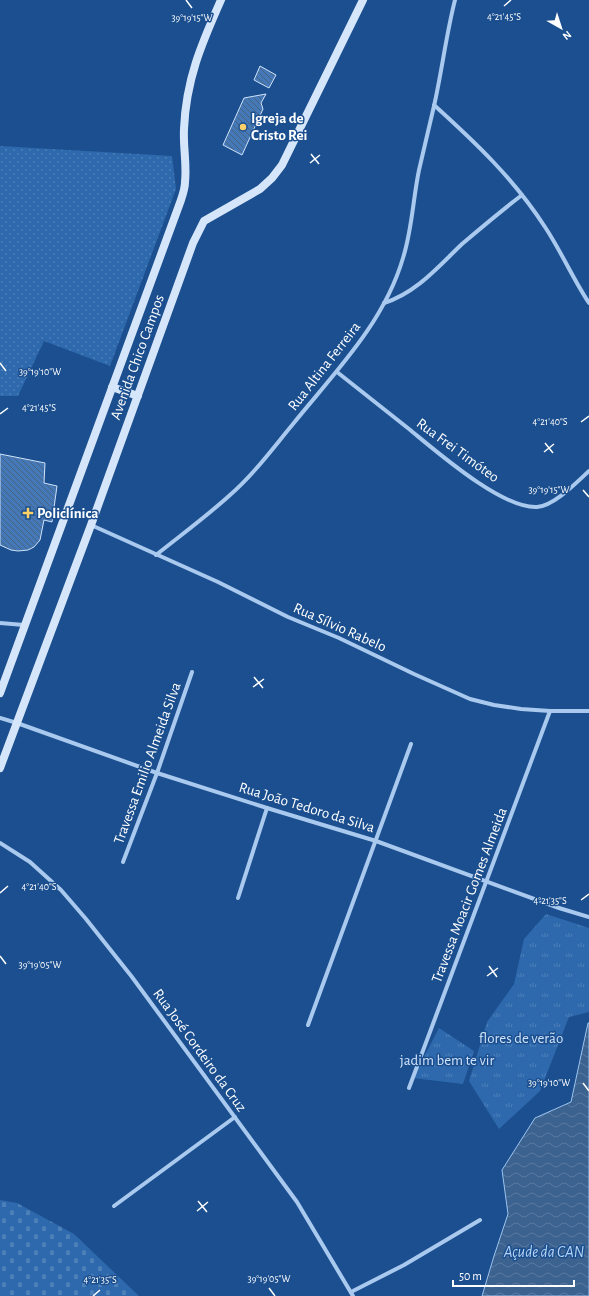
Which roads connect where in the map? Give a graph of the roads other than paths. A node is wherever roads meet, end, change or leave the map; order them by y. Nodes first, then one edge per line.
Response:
1 (221, 0) edge
2 (363, 0) edge
3 (455, 0) edge
4 (434, 105) junction
5 (522, 194) junction
6 (384, 303) junction
7 (589, 303) edge
8 (337, 372) junction
9 (112, 387) junction
10 (138, 396) junction
11 (589, 471) edge
12 (91, 525) junction
13 (156, 554) junction
14 (0, 623) edge
15 (25, 625) junction
16 (192, 672) dead end
17 (0, 693) edge
18 (550, 711) junction
19 (589, 711) edge
20 (0, 718) edge
21 (17, 723) junction
22 (411, 744) dead end
23 (0, 768) edge
24 (157, 773) junction
25 (267, 808) junction
26 (376, 841) junction
27 (0, 843) edge
28 (123, 862) dead end
29 (487, 881) junction
30 (238, 898) dead end
31 (589, 917) edge
32 (308, 1025) dead end
33 (409, 1088) dead end
34 (235, 1117) junction
35 (114, 1206) dead end
36 (480, 1220) dead end
37 (352, 1294) edge

1 - 9 street, Avenida Chico Campos
2 - 10 street, Avenida Chico Campos
3 - 4 street, Rua Altina Ferreira
4 - 5 street
4 - 6 street, Rua Altina Ferreira
5 - 6 street
5 - 7 street
6 - 8 street, Rua Altina Ferreira
8 - 11 street, Rua Frei Timóteo
8 - 13 street, Rua Altina Ferreira
9 - 10 street
9 - 15 street, Avenida Chico Campos
10 - 12 street, Avenida Chico Campos
12 - 13 street, Rua Sílvio Rabelo
12 - 21 street, Avenida Chico Campos
13 - 18 street, Rua Sílvio Rabelo
14 - 15 street
15 - 17 street, Avenida Chico Campos
16 - 24 street, Travessa Emilio Almeida Silva
18 - 19 street, Rua Sílvio Rabelo
18 - 29 street, Travessa Moacir Gomes Almeida
20 - 21 street, Rua João Tedoro da Silva
21 - 23 street, Avenida Chico Campos
21 - 24 street, Rua João Tedoro da Silva
22 - 26 street
24 - 25 street, Rua João Tedoro da Silva
24 - 28 street, Travessa Emilio Almeida Silva
25 - 26 street, Rua João Tedoro da Silva
25 - 30 street
26 - 29 street, Rua João Tedoro da Silva
26 - 32 street
27 - 34 street, Rua José Cordeiro da Cruz
29 - 31 street, Rua João Tedoro da Silva
29 - 33 street, Travessa Moacir Gomes Almeida
34 - 35 street
34 - 37 street, Rua José Cordeiro da Cruz
36 - 37 street

